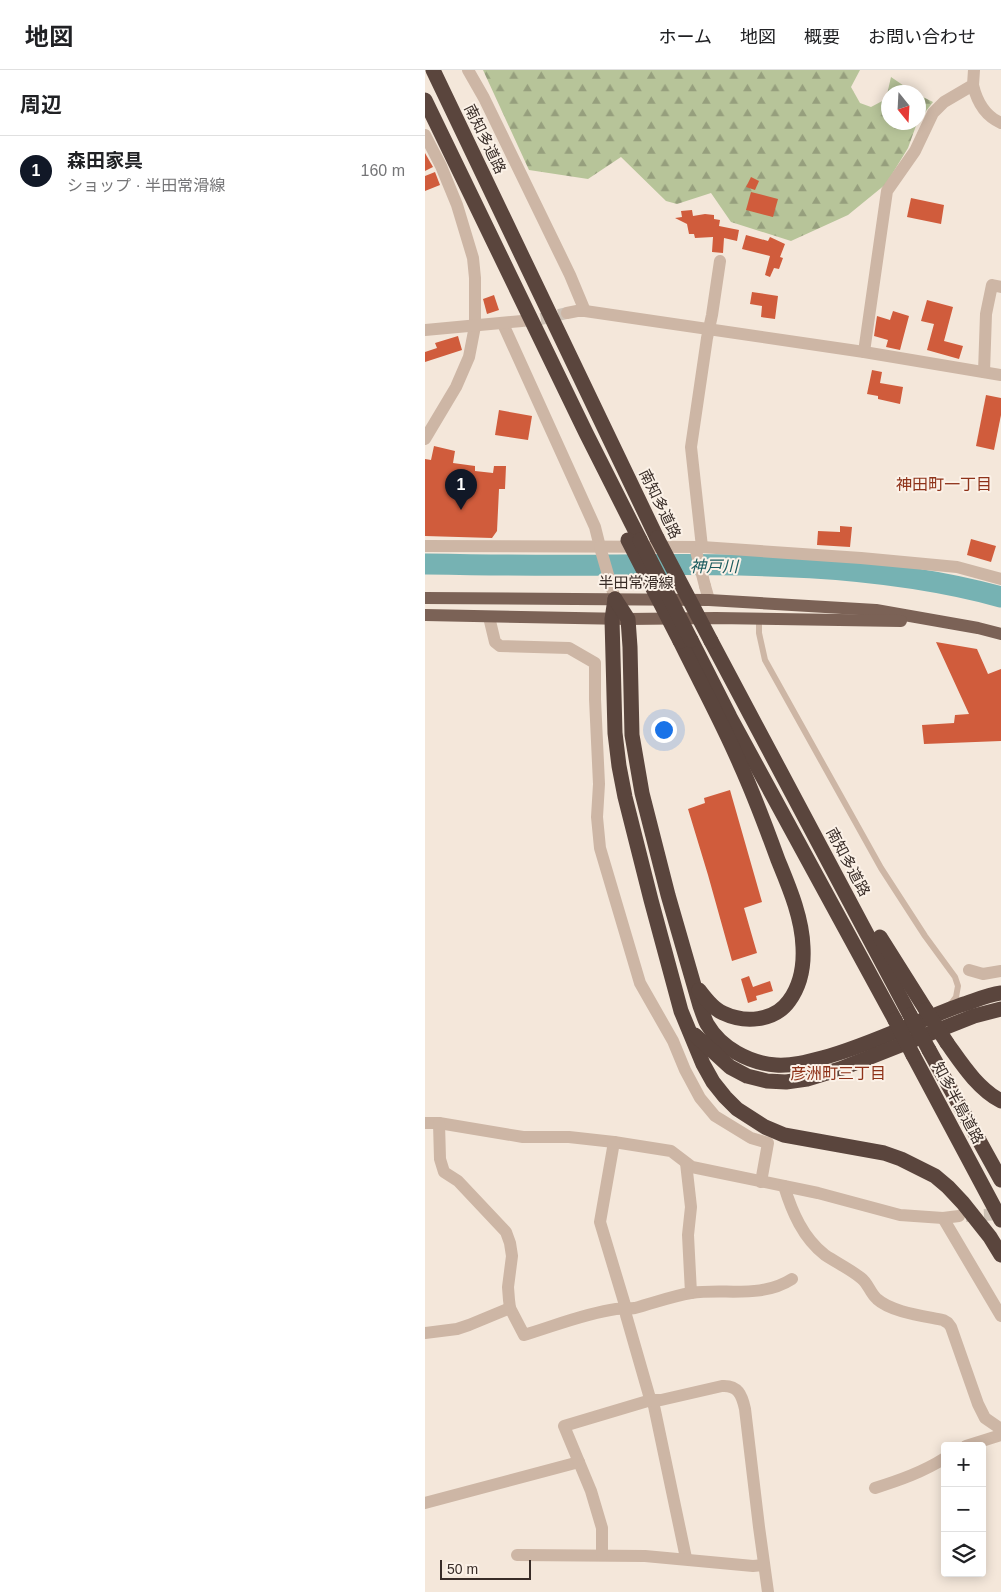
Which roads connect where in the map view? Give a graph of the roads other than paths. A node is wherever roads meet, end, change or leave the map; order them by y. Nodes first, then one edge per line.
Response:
1 (433, 70) edge
2 (468, 70) edge
3 (974, 70) edge
4 (973, 85) junction
5 (425, 100) edge
6 (1001, 123) edge
7 (425, 135) edge
8 (720, 261) dead end
9 (1001, 287) edge
10 (585, 311) junction
11 (567, 313) tunnel mouth
12 (522, 322) tunnel mouth
13 (503, 324) junction
14 (475, 326) junction
15 (425, 330) edge
16 (709, 330) junction
17 (864, 352) junction
18 (984, 372) junction
19 (1001, 375) edge
20 (425, 439) edge
21 (425, 546) edge
22 (600, 547) junction
23 (698, 550) junction
24 (1001, 579) edge
25 (613, 593) junction
26 (425, 598) edge
27 (709, 600) junction
28 (425, 615) edge
29 (489, 617) junction
30 (612, 619) junction
31 (628, 619) junction
32 (759, 619) junction
33 (936, 621) junction
34 (1001, 634) edge
35 (685, 641) junction
36 (839, 883) junction
37 (969, 970) dead end
38 (1001, 971) edge
39 (693, 982) junction
40 (1001, 993) edge
41 (1001, 1009) edge
42 (947, 1010) junction
43 (690, 1030) junction
44 (929, 1050) joint
45 (1001, 1101) edge
46 (425, 1123) edge
47 (439, 1123) junction
48 (614, 1142) junction
49 (686, 1163) junction
50 (1001, 1180) edge
51 (761, 1182) junction
52 (784, 1186) junction
53 (959, 1216) tunnel mouth
54 (943, 1218) junction
55 (1001, 1220) edge
56 (1001, 1255) edge
57 (792, 1279) dead end
58 (691, 1293) junction
59 (510, 1308) junction
60 (626, 1308) junction
61 (1001, 1316) edge
62 (425, 1333) edge
63 (651, 1400) junction
64 (1001, 1429) edge
65 (1001, 1435) edge
66 (979, 1442) edge
67 (941, 1461) edge
68 (579, 1462) junction
69 (875, 1488) dead end
70 (425, 1502) edge
71 (517, 1555) dead end
72 (602, 1555) junction
73 (686, 1558) junction
74 (765, 1565) junction
75 (768, 1592) edge

1 - 36 highway, 南知多道路, bridge
2 - 10 street
3 - 4 street
4 - 6 street
4 - 17 street
5 - 35 highway, bridge
7 - 14 street
8 - 16 street
9 - 18 street
10 - 11 street
10 - 16 street
12 - 13 street
13 - 14 street
13 - 22 street
14 - 15 street
14 - 20 street
16 - 17 street
16 - 23 street
17 - 18 street
18 - 19 street
21 - 22 street
22 - 23 street
22 - 25 street
23 - 24 street
23 - 27 street
25 - 26 main road, 半田常滑線
25 - 27 main road, 半田常滑線
25 - 30 highway
25 - 31 highway
27 - 33 main road, 半田常滑線
28 - 29 main road, 半田常滑線
29 - 30 main road, 半田常滑線
29 - 51 street
30 - 31 main road, 半田常滑線
30 - 43 highway
31 - 32 main road, 半田常滑線
31 - 39 highway
32 - 33 main road, 半田常滑線
32 - 42 lane
33 - 34 main road, 半田常滑線
35 - 39 highway
35 - 55 highway, 知多半島道路, bridge
36 - 44 highway, 南知多道路, bridge
36 - 45 highway, bridge
37 - 38 street
39 - 42 highway
40 - 42 highway
41 - 43 highway
43 - 56 highway
44 - 50 highway, 知多半島道路
46 - 47 street
47 - 48 street
47 - 59 street
48 - 49 street
48 - 60 street
49 - 51 street
49 - 58 street
51 - 52 street
52 - 54 street
52 - 64 street
53 - 54 street
54 - 61 street
57 - 58 street
58 - 60 street
59 - 60 street
59 - 62 street
60 - 63 street
63 - 68 street
63 - 73 street
63 - 74 street
65 - 66 street
67 - 69 street
68 - 70 street
68 - 72 street
71 - 72 street
72 - 73 street
73 - 74 street
74 - 75 street

